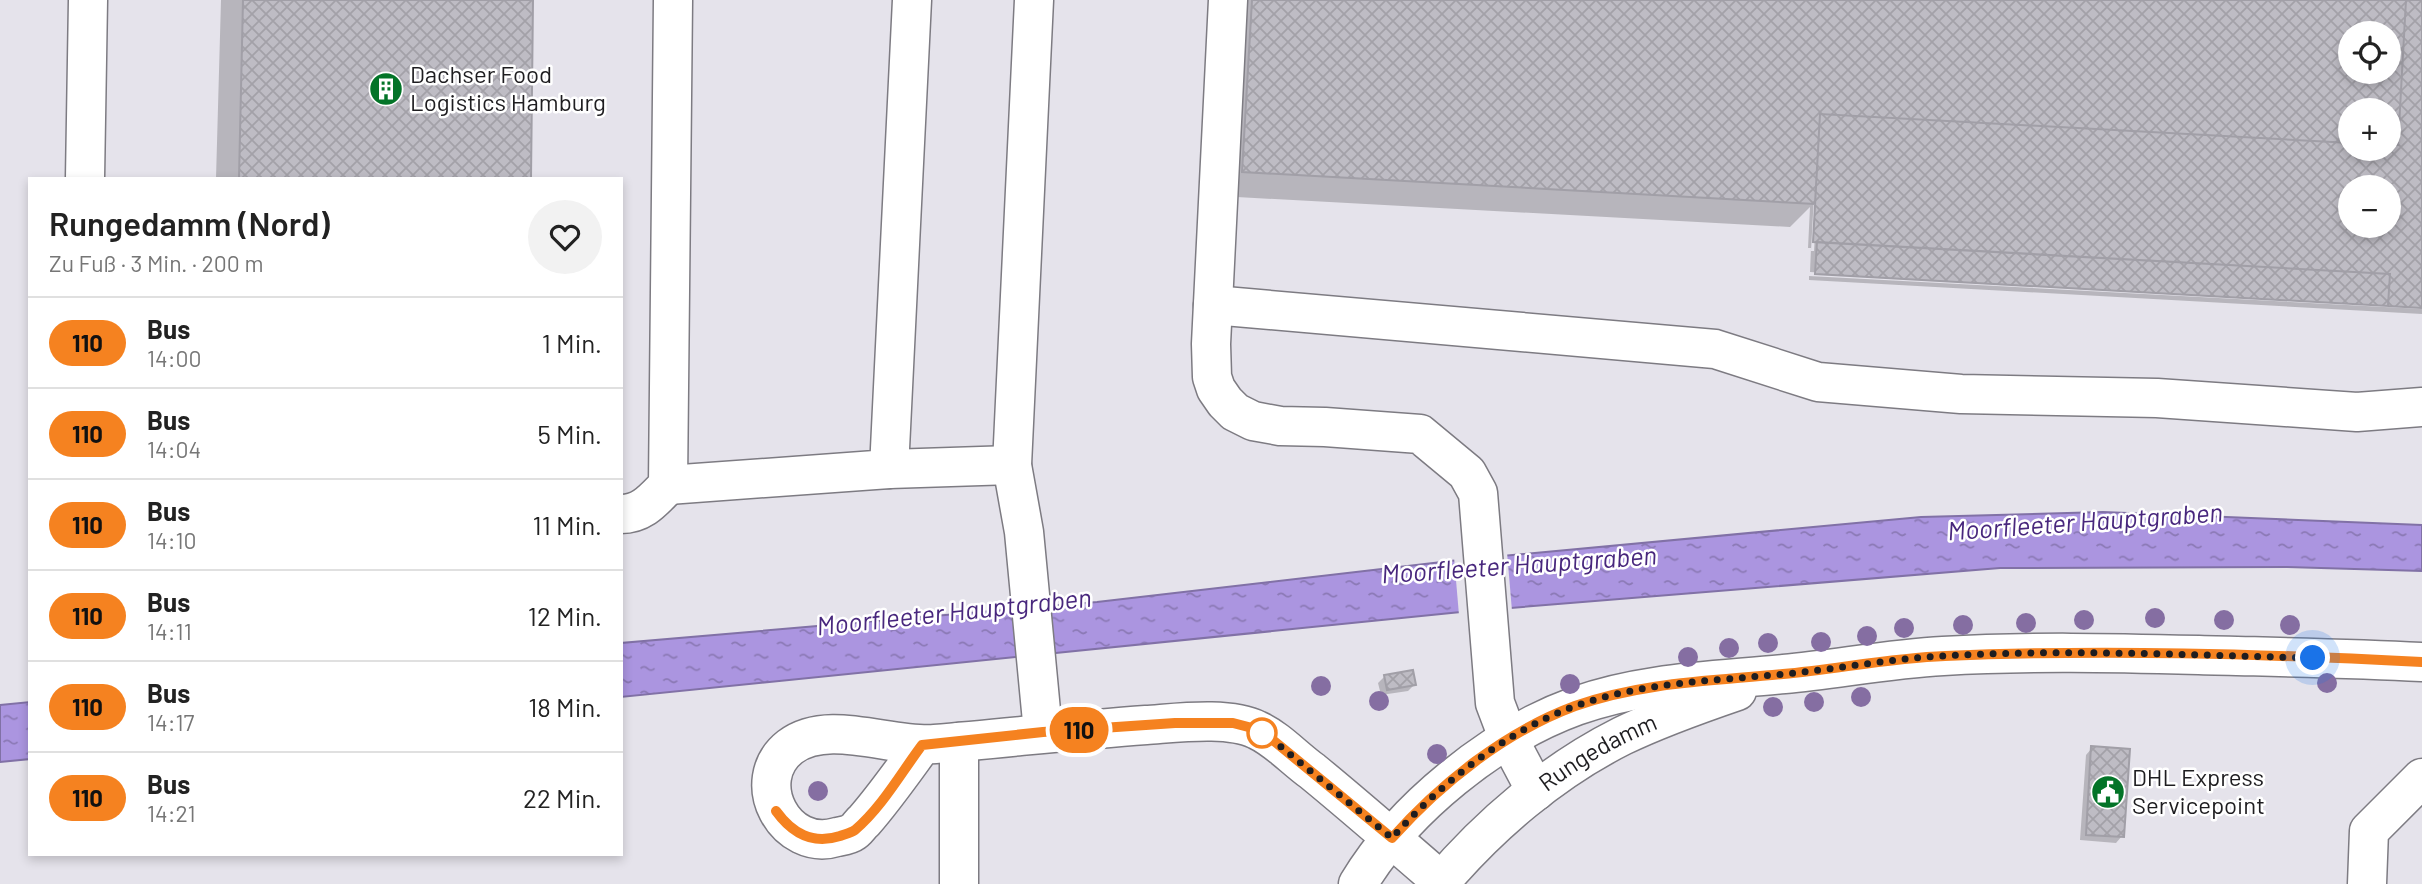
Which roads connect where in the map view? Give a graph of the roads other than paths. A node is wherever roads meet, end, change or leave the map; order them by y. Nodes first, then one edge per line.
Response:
1 (88, 0) edge
2 (673, 0) edge
3 (912, 0) edge
4 (1034, 0) edge
5 (1228, 0) edge
6 (85, 177) edge
7 (1213, 305) junction
8 (2422, 407) edge
9 (1012, 465) junction
10 (889, 469) junction
11 (668, 485) junction
12 (623, 514) edge
13 (2422, 662) edge
14 (1786, 674) junction
15 (1043, 732) junction
16 (1509, 740) junction
17 (959, 742) junction
18 (922, 745) dead end
19 (2422, 778) edge
20 (1536, 791) junction
21 (1392, 838) junction
22 (1440, 883) edge
23 (959, 884) edge
24 (1358, 884) edge
25 (2367, 884) edge

1 - 6 street
2 - 11 street
3 - 10 street
4 - 9 street
5 - 7 street
7 - 8 street
7 - 16 street
9 - 10 street
9 - 15 street
10 - 11 street
11 - 12 street
13 - 14 street, Rungedamm
14 - 16 street, Rungedamm
14 - 20 street, Rungedamm
15 - 17 street, Rungedamm
15 - 21 street, Rungedamm
16 - 20 street
16 - 21 street, Rungedamm
17 - 18 street, Rungedamm
17 - 23 street
19 - 25 street
20 - 22 street, Rungedamm
21 - 22 street, Rungedamm
21 - 24 street, Rungedamm

